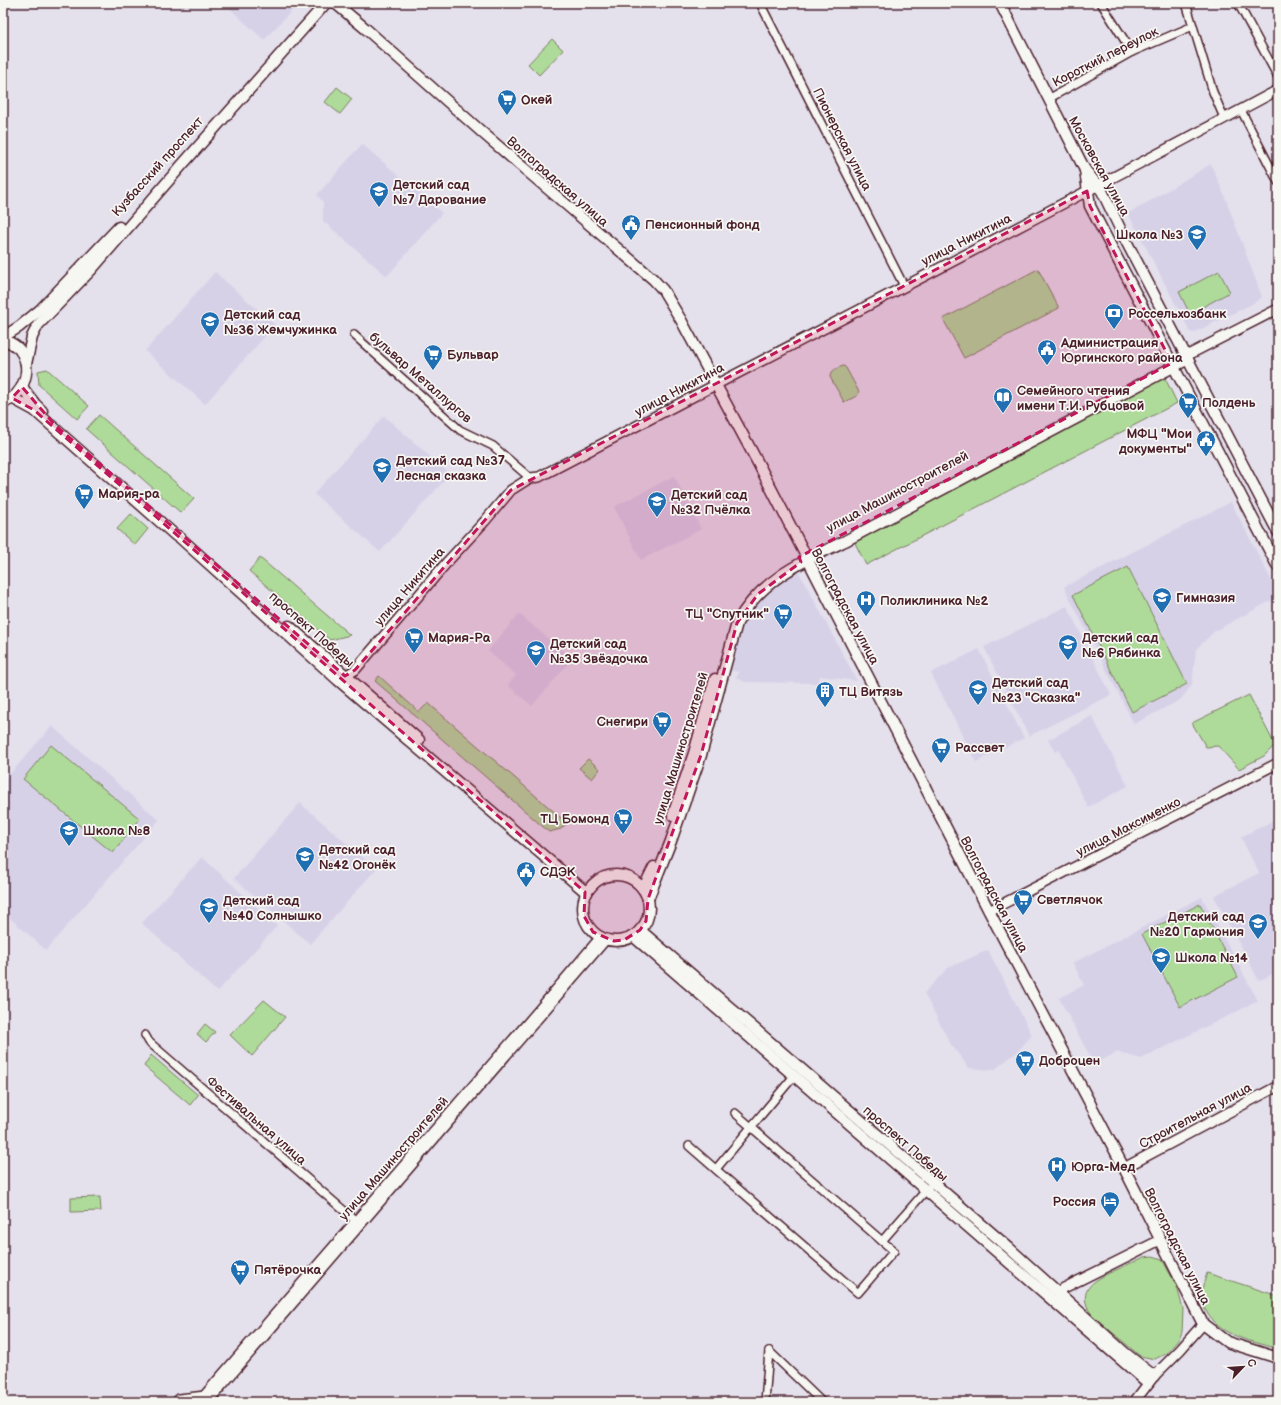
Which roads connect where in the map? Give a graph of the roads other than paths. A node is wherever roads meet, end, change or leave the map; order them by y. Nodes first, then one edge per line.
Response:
1 (322, 3) edge
2 (327, 3) edge
3 (335, 3) edge
4 (760, 3) edge
5 (1000, 3) edge
6 (1101, 3) edge
7 (1186, 3) edge
8 (1238, 3) edge
9 (1193, 26) junction
10 (1132, 52) junction
11 (1278, 77) edge
12 (1278, 90) edge
13 (1050, 98) junction
14 (1241, 110) junction
15 (1224, 118) junction
16 (1085, 170) junction
17 (1278, 182) edge
18 (1099, 185) junction
19 (1084, 192) junction
20 (904, 286) junction
21 (1278, 310) edge
22 (354, 335) dead end
23 (3, 338) edge
24 (1187, 358) junction
25 (26, 364) junction
26 (1173, 365) junction
27 (713, 386) junction
28 (22, 387) junction
29 (8, 401) edge
30 (530, 478) junction
31 (1278, 532) edge
32 (803, 558) junction
33 (1278, 567) edge
34 (345, 676) junction
35 (1278, 763) edge
36 (643, 889) junction
37 (588, 891) junction
38 (648, 899) junction
39 (988, 908) junction
40 (636, 933) junction
41 (604, 938) junction
42 (144, 1035) dead end
43 (794, 1076) junction
44 (1278, 1086) edge
45 (735, 1113) dead end
46 (751, 1127) junction
47 (689, 1146) dead end
48 (1124, 1168) junction
49 (716, 1169) junction
50 (929, 1186) junction
51 (356, 1221) junction
52 (882, 1241) junction
53 (1158, 1242) junction
54 (1055, 1296) junction
55 (1202, 1324) junction
56 (1278, 1358) edge
57 (1151, 1379) junction
58 (206, 1395) junction
59 (176, 1402) edge
60 (765, 1402) edge
61 (822, 1402) edge
62 (1134, 1402) edge

1 - 23 main road, Кузбасский проспект
2 - 25 main road
2 - 27 main road
3 - 27 main road, Волгоградская улица
4 - 20 street, Пионерская улица
5 - 13 main road, Московская улица
6 - 10 street
7 - 9 street
8 - 11 street
9 - 10 street, Короткий переулок
9 - 15 street
10 - 13 street, Короткий переулок
12 - 14 street
13 - 16 main road, Московская улица
14 - 15 street
14 - 17 street
15 - 18 street
16 - 18 main road, Московская улица
16 - 19 main road
18 - 19 street, улица Никитина
18 - 24 main road, Московская улица
19 - 20 street, улица Никитина
19 - 26 main road
20 - 27 street, улица Никитина
21 - 24 street, улица Машиностроителей
22 - 30 street, бульвар Металлургов
23 - 25 main road
24 - 26 main road, улица Машиностроителей
24 - 31 main road, Московская улица
25 - 28 main road
26 - 32 main road, улица Машиностроителей
26 - 33 main road
27 - 30 street, улица Никитина
27 - 32 main road, Волгоградская улица
28 - 29 main road
28 - 34 main road, проспект Победы
29 - 37 main road
30 - 34 street, улица Никитина
32 - 36 main road, улица Машиностроителей
32 - 38 main road
32 - 39 main road, Волгоградская улица
32 - 53 main road
34 - 37 main road, проспект Победы
35 - 39 street, улица Максименко
36 - 37 main road
36 - 38 main road
37 - 41 main road
38 - 40 main road
39 - 48 main road, Волгоградская улица
40 - 41 main road
40 - 43 main road
40 - 50 main road, проспект Победы
41 - 51 street, улица Машиностроителей
41 - 58 street
42 - 51 street, Фестивальная улица
43 - 46 street
43 - 50 main road
44 - 48 street, Строительная улица
45 - 46 street
46 - 49 street
46 - 52 street
47 - 49 street
48 - 53 main road, Волгоградская улица
49 - 52 street
50 - 52 street
50 - 54 main road, проспект Победы
51 - 58 street, улица Машиностроителей
53 - 54 street
53 - 55 main road, Волгоградская улица
54 - 57 main road, проспект Победы
55 - 56 main road
55 - 57 street
57 - 62 street
58 - 59 street
60 - 61 street

